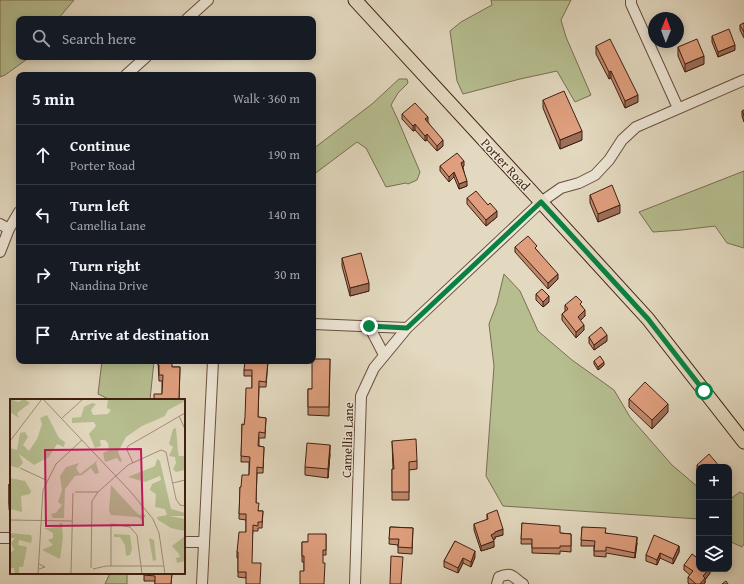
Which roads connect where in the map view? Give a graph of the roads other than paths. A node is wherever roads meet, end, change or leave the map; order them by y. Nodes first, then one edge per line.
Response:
1 (208, 0) edge
2 (355, 0) edge
3 (631, 0) edge
4 (190, 16) edge
5 (143, 60) edge
6 (129, 72) edge
7 (744, 80) edge
8 (678, 108) junction
9 (541, 202) junction
10 (16, 215) edge
11 (5, 226) edge
12 (0, 252) edge
13 (316, 324) edge
14 (369, 326) junction
15 (407, 328) junction
16 (384, 355) junction
17 (213, 364) edge
18 (744, 442) edge
19 (185, 542) edge
20 (204, 542) junction
21 (202, 584) edge
22 (355, 584) edge
23 (497, 584) edge
24 (523, 584) edge

1 - 4 street
2 - 9 main road, Porter Road
3 - 8 street
5 - 6 street
7 - 8 street, Camellia Lane
8 - 9 street, Camellia Lane
9 - 15 street, Camellia Lane
9 - 18 main road, Porter Road
10 - 11 street
11 - 12 street
13 - 14 street
14 - 15 street
14 - 16 street
15 - 16 street, Camellia Lane
16 - 22 street, Camellia Lane
17 - 20 street
19 - 20 street
20 - 21 street
23 - 24 street

